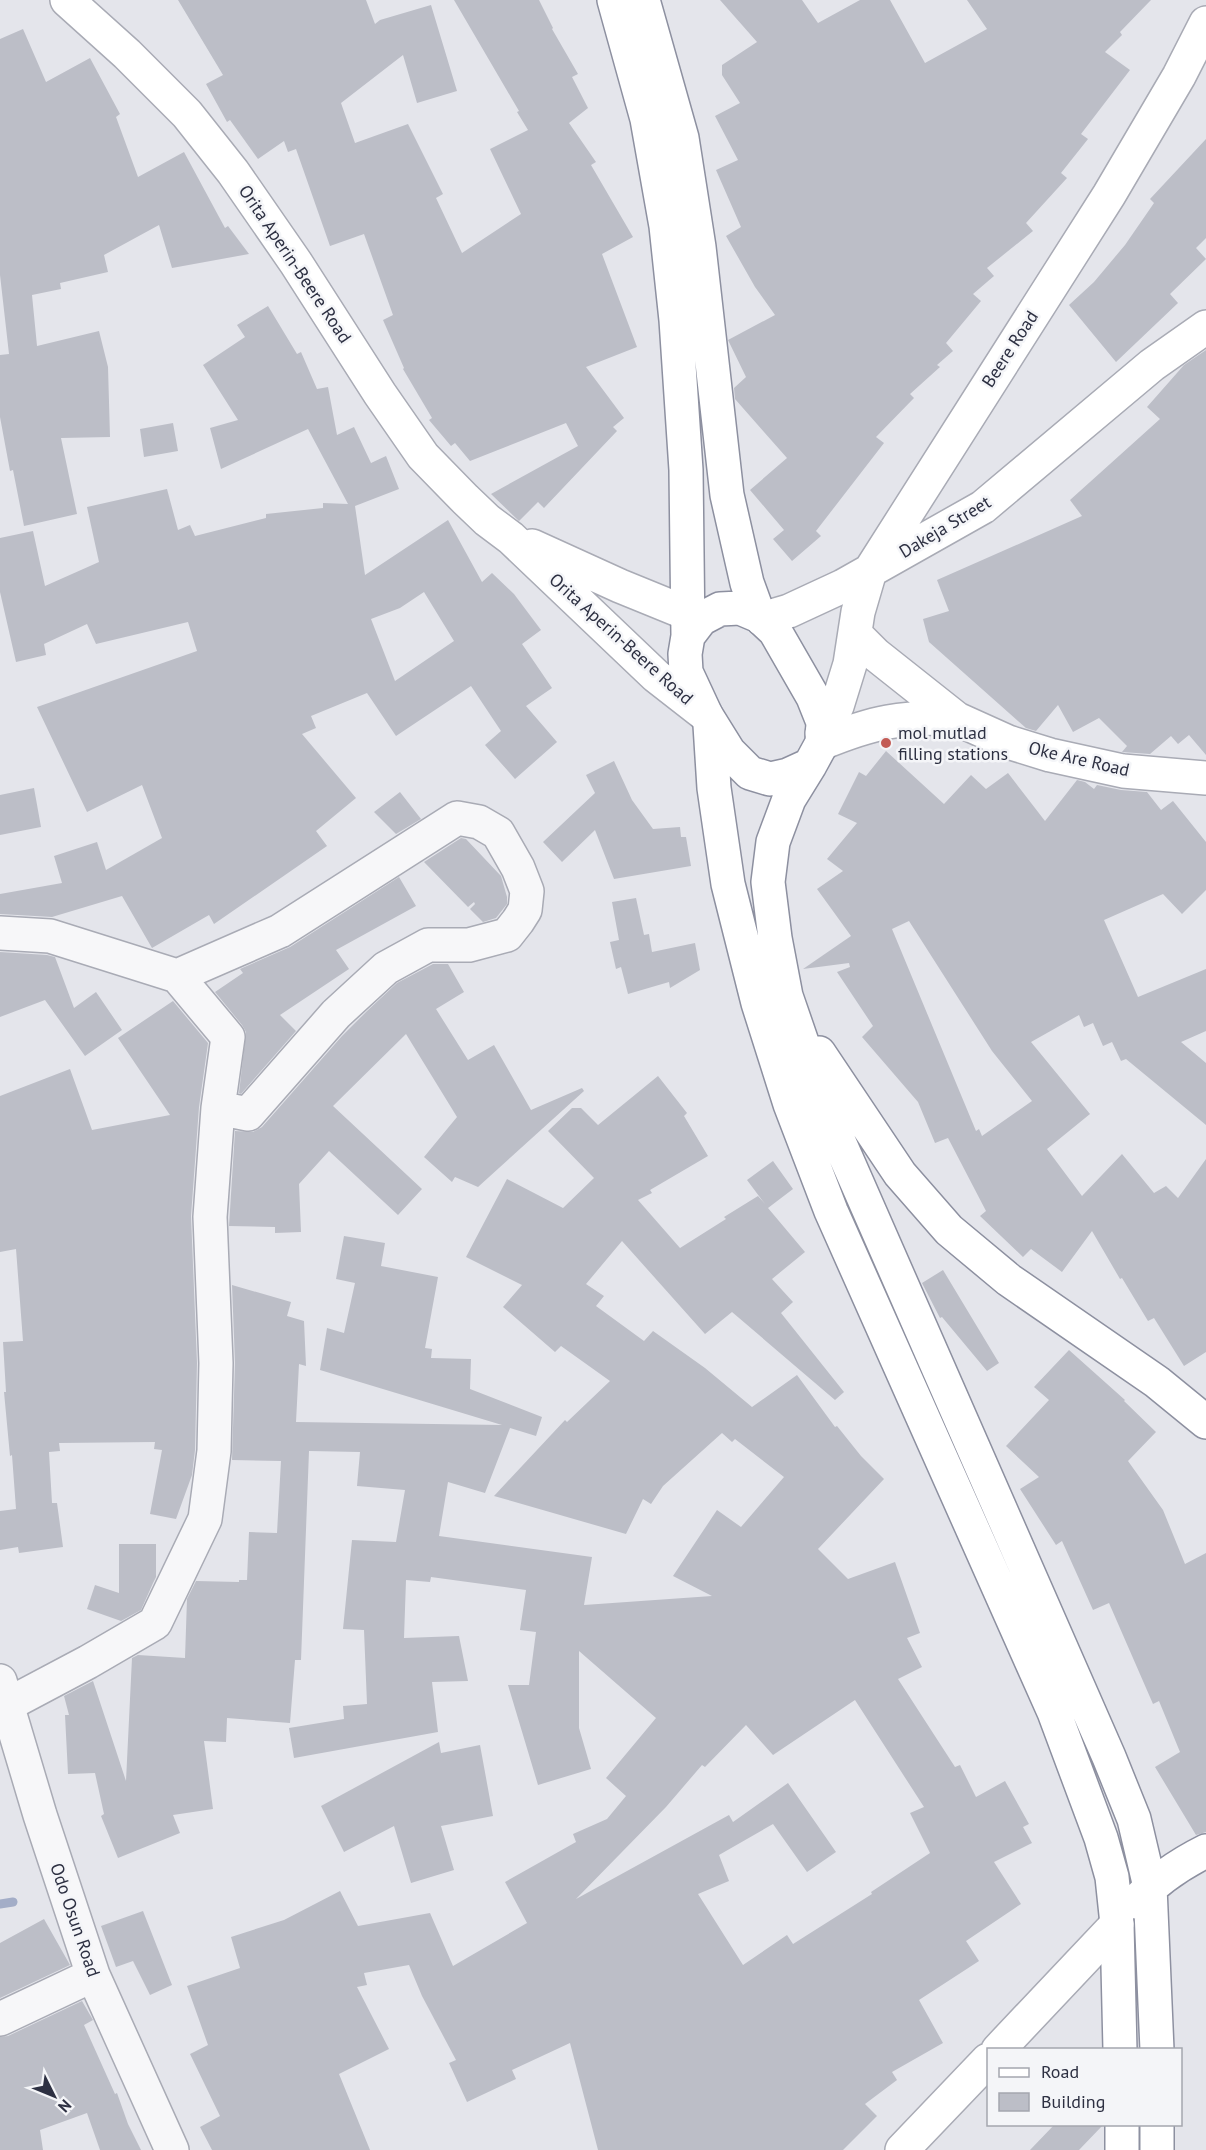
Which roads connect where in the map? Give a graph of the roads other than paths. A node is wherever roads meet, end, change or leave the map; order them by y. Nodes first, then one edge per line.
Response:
1 (67, 0) edge
2 (614, 0) edge
3 (643, 0) edge
4 (1206, 24) edge
5 (1206, 327) edge
6 (511, 537) junction
7 (870, 571) junction
8 (761, 618) junction
9 (692, 623) junction
10 (855, 634) junction
11 (708, 719) junction
12 (957, 719) junction
13 (818, 747) junction
14 (1206, 778) edge
15 (0, 933) edge
16 (177, 976) junction
17 (779, 1004) junction
18 (218, 1108) junction
19 (1206, 1422) edge
20 (3, 1693) edge
21 (1206, 1851) edge
22 (1150, 1887) junction
23 (1117, 1924) junction
24 (93, 1975) junction
25 (0, 2019) edge
26 (999, 2048) edge
27 (1120, 2048) edge
28 (1156, 2048) edge
29 (987, 2061) edge
30 (1122, 2126) edge
31 (1157, 2126) edge
32 (172, 2150) edge
33 (902, 2150) edge
34 (1122, 2150) edge
35 (1157, 2150) edge

1 - 6 main road, Orita Aperin-Beere Road
2 - 9 main road
3 - 8 main road
4 - 7 main road, Beere Road
5 - 7 main road, Dakeja Street
6 - 9 main road, Orita Aperin-Beere Road
6 - 11 main road, Orita Aperin-Beere Road
7 - 8 main road, Beere Road
7 - 10 main road
8 - 9 main road
8 - 13 main road
9 - 11 main road
10 - 12 main road, Oke Are Road
10 - 13 main road
11 - 13 main road
11 - 17 main road
12 - 13 main road, Oke Are Road
12 - 14 main road, Oke Are Road
13 - 17 main road
15 - 16 street
16 - 18 street
16 - 18 street
17 - 19 main road
17 - 22 main road
17 - 23 main road
18 - 20 street
20 - 24 street, Odo Osun Road
21 - 22 main road
22 - 23 main road
22 - 28 main road
23 - 26 main road
23 - 27 main road
24 - 25 street
24 - 32 street, Odo Osun Road
29 - 33 main road
30 - 34 main road
31 - 35 main road

